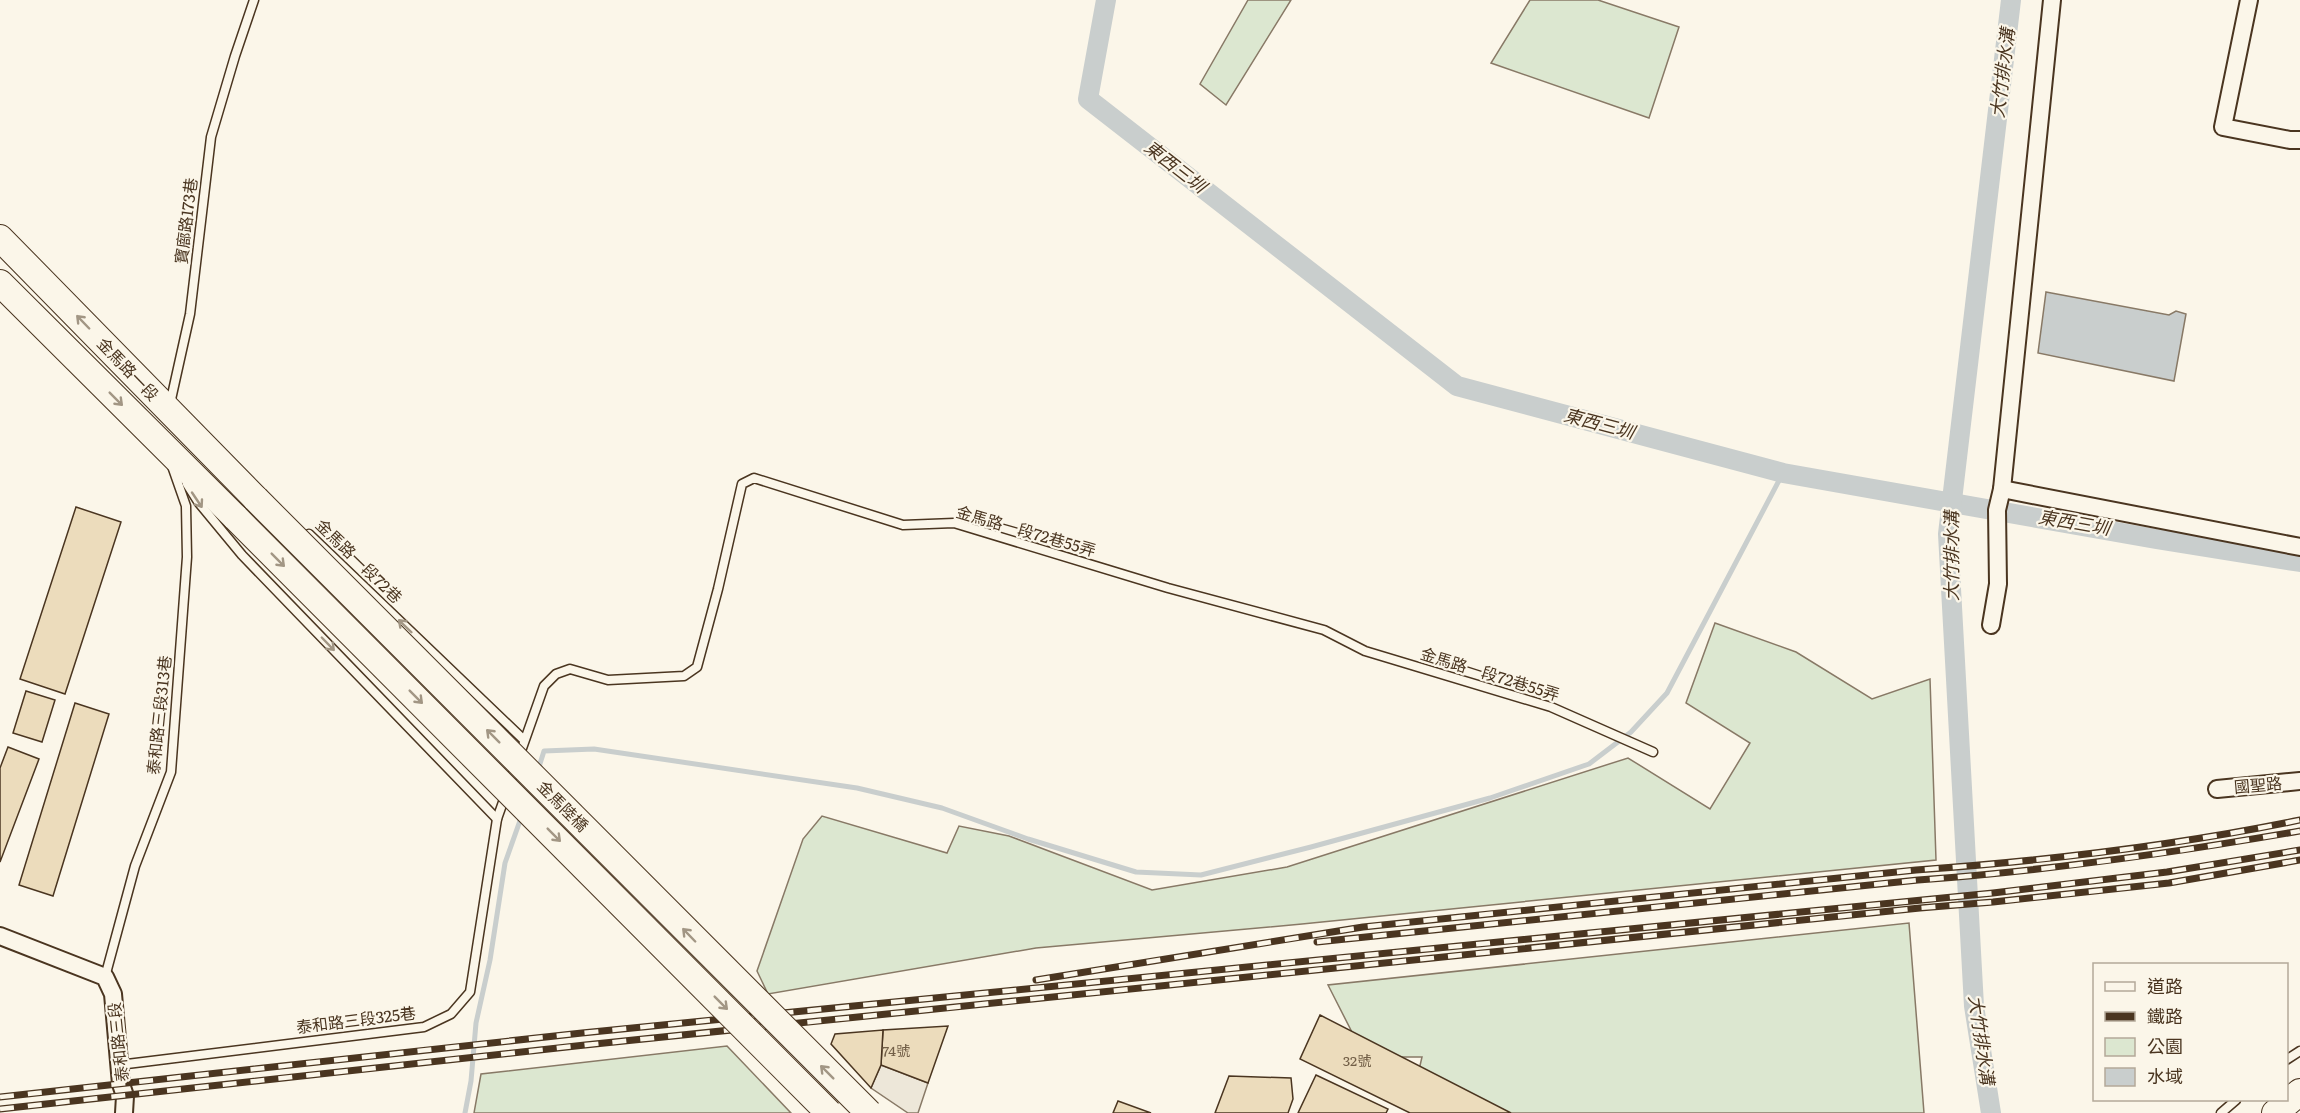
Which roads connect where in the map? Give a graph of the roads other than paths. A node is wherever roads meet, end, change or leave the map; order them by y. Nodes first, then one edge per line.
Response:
1 (254, 0) edge
2 (2052, 0) edge
3 (2249, 0) edge
4 (2300, 140) edge
5 (0, 238) edge
6 (0, 283) edge
7 (168, 415) junction
8 (167, 445) junction
9 (253, 489) joint
10 (2002, 489) junction
11 (236, 518) joint
12 (302, 527) dead end
13 (2300, 548) edge
14 (1990, 625) dead end
15 (523, 739) junction
16 (1653, 752) dead end
17 (2300, 781) edge
18 (2217, 789) dead end
19 (496, 819) junction
20 (0, 936) edge
21 (105, 977) junction
22 (118, 1065) junction
23 (2300, 1092) edge
24 (2235, 1101) edge
25 (124, 1113) edge
26 (829, 1113) edge
27 (869, 1113) edge
28 (2221, 1113) edge
29 (2275, 1113) edge

1 - 7 lane, 寶廍路173巷
2 - 10 street
3 - 4 street
7 -> 5 main road, 金馬路一段
6 -> 8 main road, 金馬路一段
7 - 9 main road, 金馬路一段
8 - 11 main road, 金馬路一段
8 -> 19 lane
8 - 21 lane, 泰和路三段313巷
27 -> 9 main road, 金馬陸橋, bridge
10 - 13 street
10 - 14 street
11 -> 26 main road, 金馬陸橋, bridge
15 -> 12 lane, 金馬路一段72巷
15 - 16 lane, 金馬路一段72巷55弄
15 - 19 lane, 泰和路三段325巷
17 - 18 street, 國聖路
19 - 22 lane, 泰和路三段325巷
20 - 21 street
21 - 22 street, 泰和路三段
22 - 25 street, 泰和路三段
23 - 29 main road
24 - 28 lane

